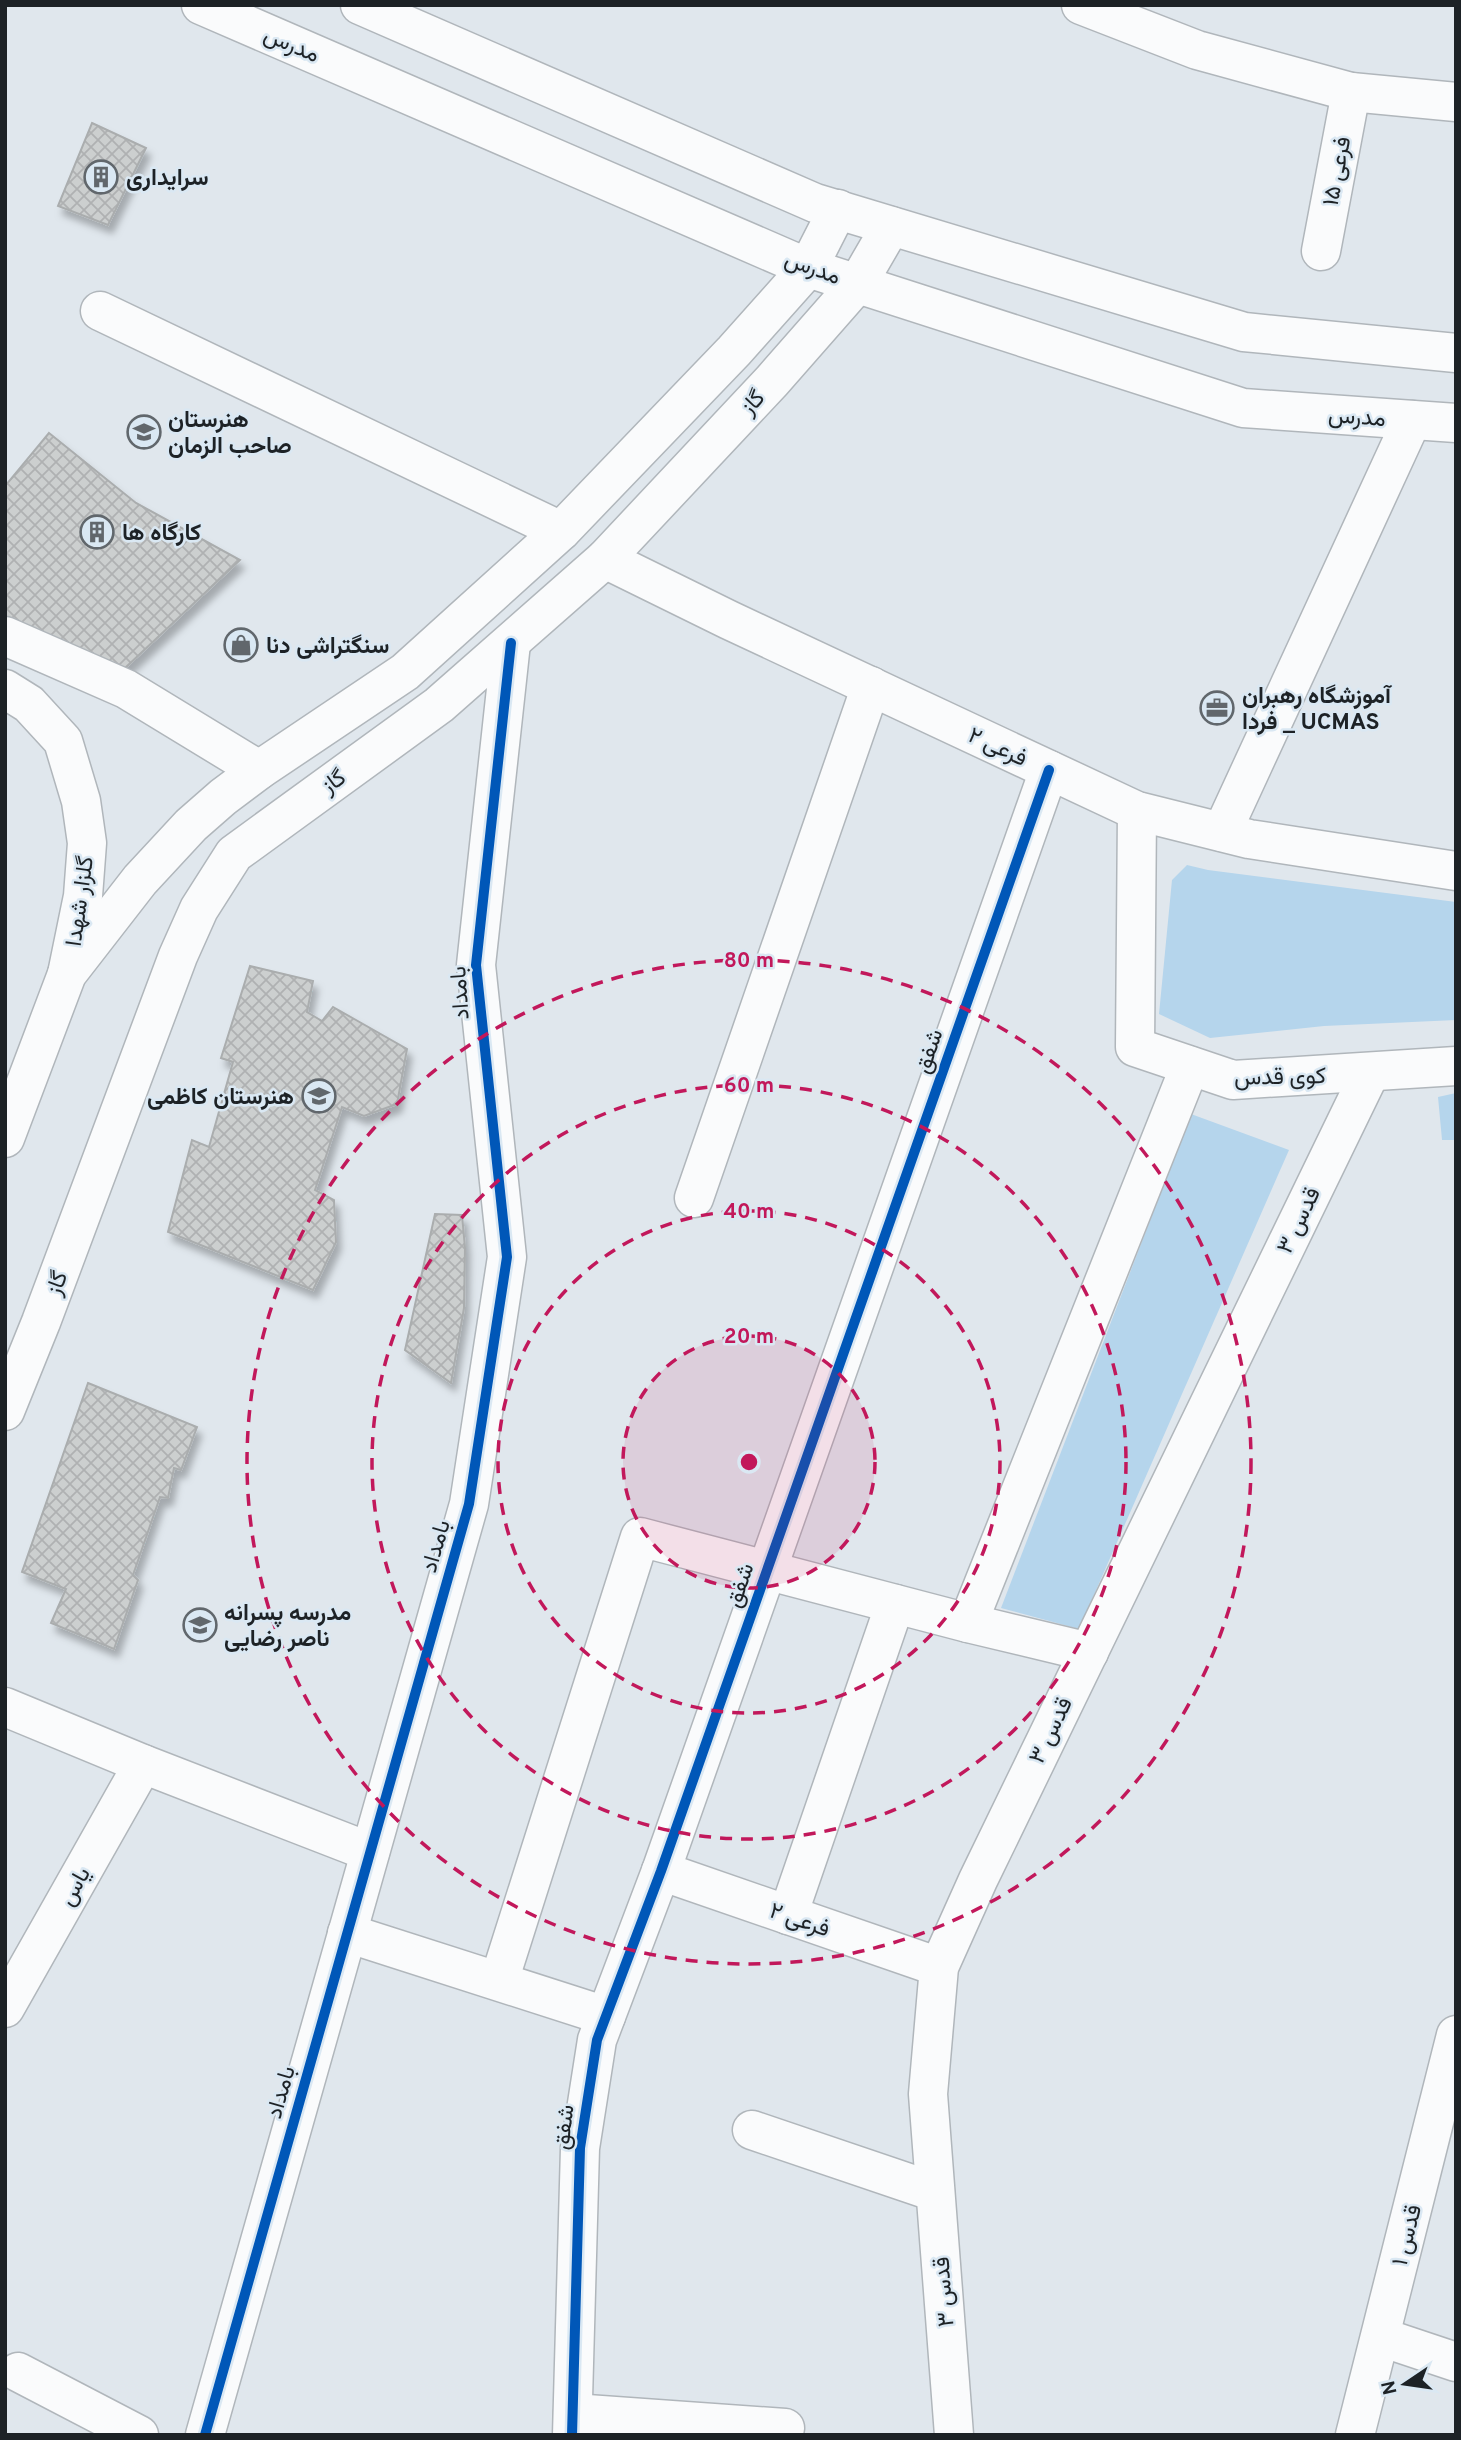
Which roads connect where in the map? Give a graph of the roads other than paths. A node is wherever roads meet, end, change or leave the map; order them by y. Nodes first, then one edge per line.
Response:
1 (201, 5) edge
2 (360, 5) edge
3 (1082, 5) edge
4 (1351, 92) junction
5 (1456, 102) edge
6 (838, 209) junction
7 (891, 226) junction
8 (1321, 251) dead end
9 (808, 268) junction
10 (858, 283) junction
11 (100, 311) dead end
12 (734, 351) junction
13 (1456, 353) edge
14 (772, 381) junction
15 (1412, 420) junction
16 (1456, 423) edge
17 (561, 531) junction
18 (605, 559) junction
19 (5, 636) edge
20 (511, 643) junction
21 (871, 686) junction
22 (5, 689) edge
23 (259, 770) junction
24 (1049, 770) junction
25 (1137, 811) junction
26 (1222, 832) junction
27 (1456, 871) edge
28 (67, 974) junction
29 (1190, 1066) junction
30 (1456, 1066) edge
31 (1370, 1073) junction
32 (5, 1138) edge
33 (694, 1198) dead end
34 (5, 1411) edge
35 (767, 1570) junction
36 (895, 1604) junction
37 (968, 1623) junction
38 (1088, 1652) junction
39 (5, 1707) edge
40 (143, 1764) junction
41 (370, 1852) junction
42 (661, 1871) junction
43 (788, 1915) junction
44 (347, 1933) junction
45 (939, 1967) junction
46 (499, 1982) junction
47 (5, 2008) edge
48 (606, 2016) junction
49 (1455, 2039) edge
50 (752, 2130) dead end
51 (935, 2192) junction
52 (1381, 2337) junction
53 (1456, 2362) edge
54 (18, 2372) dead end
55 (573, 2424) edge
56 (785, 2428) dead end
57 (139, 2435) edge
58 (205, 2435) edge
59 (954, 2435) edge
60 (1355, 2435) edge

1 - 9 street, مدرس
2 - 6 street
3 - 4 street
4 - 5 street
4 - 8 street, فرعی ۱۵
6 - 7 street
6 - 9 street
7 - 10 street, گاز
7 - 13 street
9 - 10 street, مدرس
9 - 12 street
10 - 14 street, گاز
10 - 15 street, مدرس
11 - 17 street
12 - 14 street
12 - 17 street
14 - 18 street, گاز
15 - 16 street, مدرس
15 - 26 street
17 - 23 street
18 - 20 street, گاز
18 - 21 street, فرعی ۲
19 - 23 street
20 - 34 street, گاز
20 - 41 street, بامداد
21 - 24 street, فرعی ۲
21 - 33 street
22 - 28 street, گلزار شهدا
23 - 28 street
24 - 25 street, فرعی ۲
24 - 35 street, شفق
25 - 26 street, فرعی ۲
25 - 29 street, کوی قدس
26 - 27 street, فرعی ۲
28 - 32 street
29 - 31 street, کوی قدس
29 - 37 street
30 - 31 street, کوی قدس
31 - 38 street, قدس ۳
35 - 36 street
35 - 42 street, شفق
35 - 46 street
36 - 37 street
36 - 43 street
37 - 38 street
38 - 45 street, قدس ۳
39 - 40 street
40 - 41 street
40 - 47 street, یاس
41 - 44 street, بامداد
42 - 43 street, فرعی ۲
42 - 48 street, شفق
43 - 45 street, فرعی ۲
44 - 46 street
44 - 58 street, بامداد
45 - 51 street, قدس ۳
46 - 48 street
48 - 55 street, شفق
49 - 52 street, قدس ۱
50 - 51 street
51 - 59 street, قدس ۳
52 - 53 street
52 - 60 street, قدس ۱
54 - 57 street
55 - 56 street

